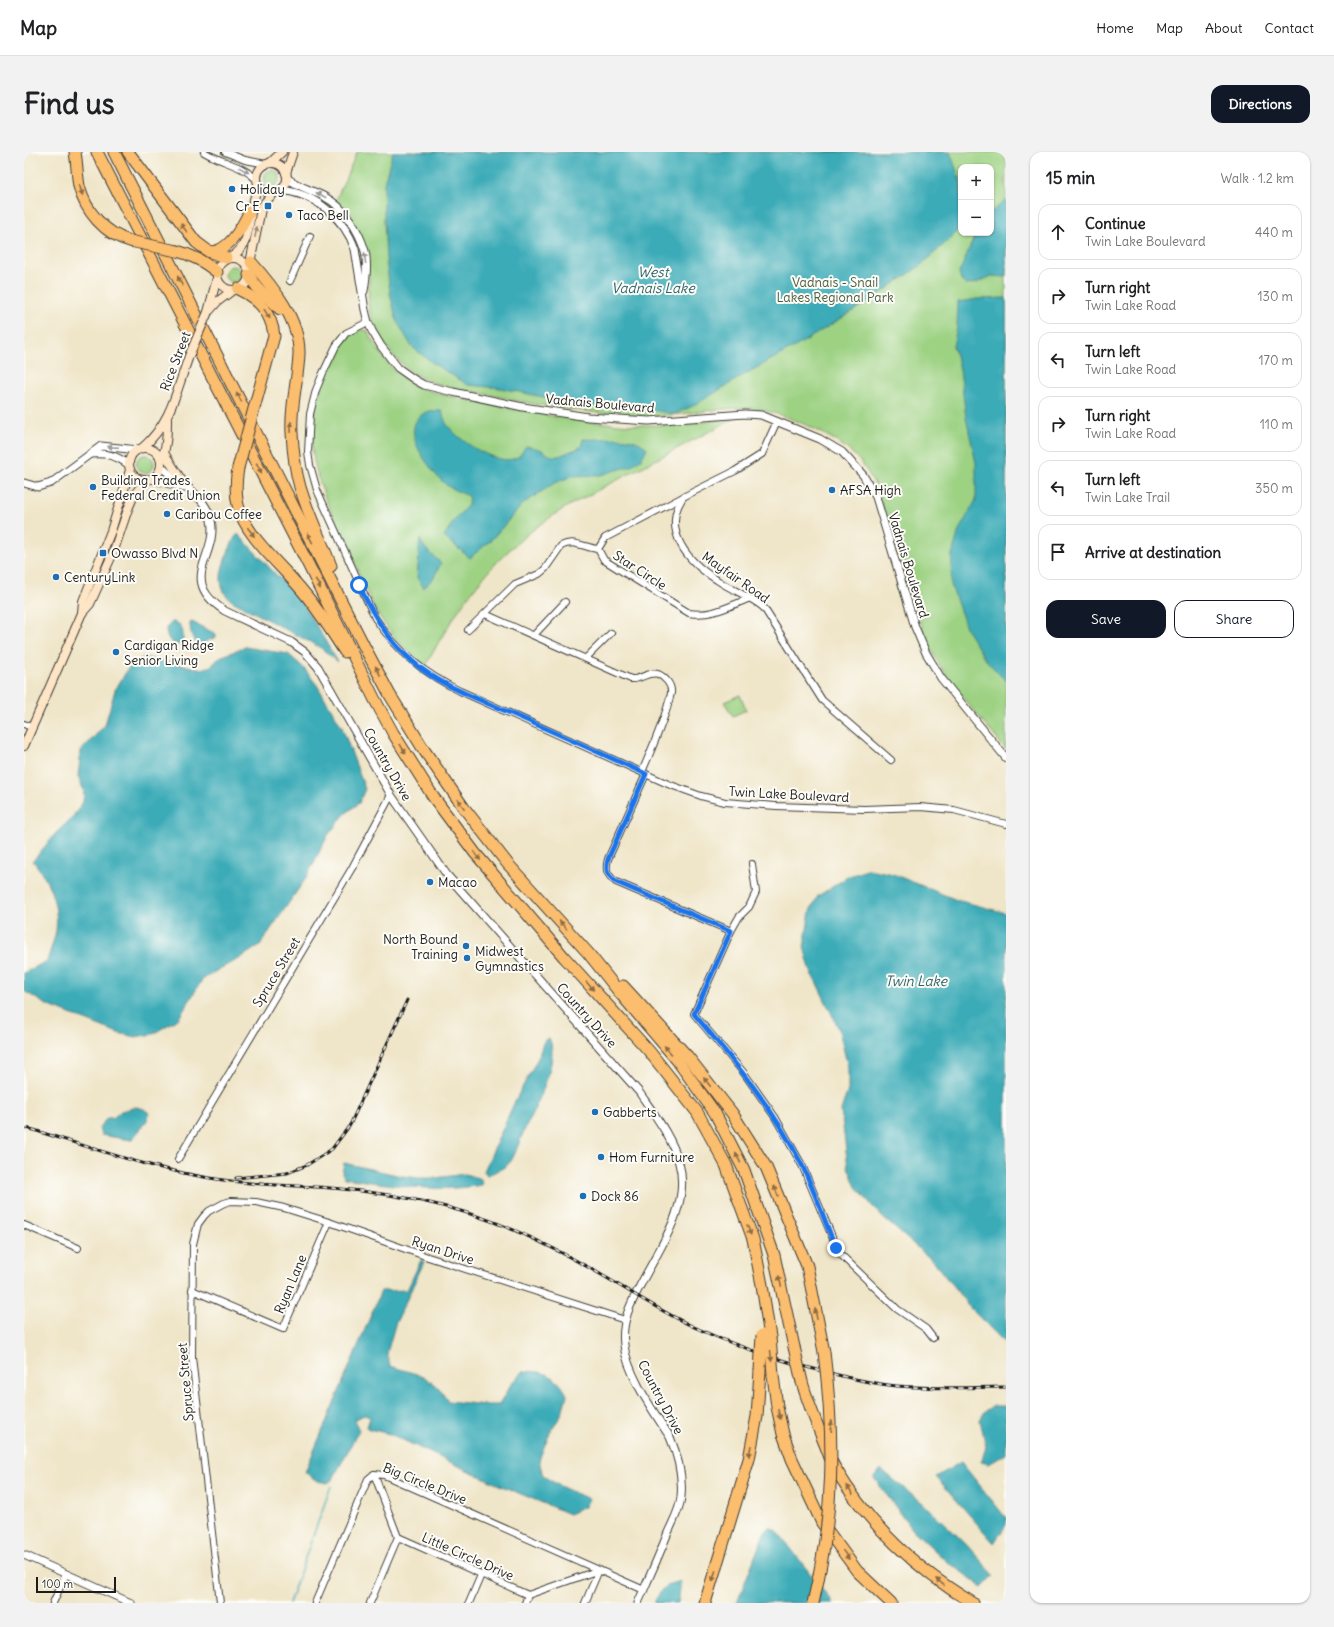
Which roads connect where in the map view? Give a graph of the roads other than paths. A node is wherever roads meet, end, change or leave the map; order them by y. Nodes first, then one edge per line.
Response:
1 (75, 152) edge
2 (97, 152) edge
3 (114, 152) edge
4 (128, 152) edge
5 (204, 152) edge
6 (225, 152) edge
7 (282, 152) edge
8 (293, 152) edge
9 (268, 164) junction
10 (286, 176) junction
11 (258, 183) junction
12 (277, 191) junction
13 (252, 206) junction
14 (346, 222) junction
15 (310, 236) dead end
16 (210, 252) junction
17 (229, 258) junction
18 (249, 269) junction
19 (217, 275) junction
20 (290, 281) dead end
21 (235, 290) junction
22 (208, 312) junction
23 (368, 322) junction
24 (166, 420) junction
25 (777, 421) junction
26 (140, 449) junction
27 (90, 454) junction
28 (162, 459) junction
29 (130, 467) junction
30 (148, 479) junction
31 (24, 483) edge
32 (186, 486) junction
33 (683, 497) junction
34 (598, 549) junction
35 (748, 599) junction
36 (565, 602) dead end
37 (82, 613) junction
38 (485, 614) junction
39 (468, 630) dead end
40 (611, 633) dead end
41 (534, 635) junction
42 (365, 648) junction
43 (586, 658) junction
44 (28, 725) edge
45 (393, 733) junction
46 (24, 746) edge
47 (1006, 758) edge
48 (891, 760) dead end
49 (644, 773) junction
50 (391, 795) junction
51 (1006, 824) edge
52 (752, 864) dead end
53 (731, 931) junction
54 (589, 954) junction
55 (178, 1159) dead end
56 (256, 1202) joint
57 (329, 1222) junction
58 (24, 1225) edge
59 (78, 1248) dead end
60 (192, 1290) junction
61 (625, 1320) junction
62 (766, 1336) junction
63 (932, 1338) dead end
64 (374, 1474) junction
65 (398, 1537) junction
66 (24, 1555) edge
67 (599, 1570) junction
68 (66, 1574) junction
69 (481, 1575) junction
70 (644, 1590) junction
71 (528, 1595) junction
72 (53, 1603) edge
73 (131, 1603) edge
74 (220, 1603) edge
75 (315, 1603) edge
76 (370, 1603) edge
77 (469, 1603) edge
78 (525, 1603) edge
79 (585, 1603) edge
80 (638, 1603) edge
81 (705, 1603) edge
82 (813, 1603) edge
83 (891, 1603) edge
84 (973, 1603) edge

1 -> 19 highway, bridge
2 -> 45 highway
42 -> 3 highway
16 -> 4 highway
5 -> 11 street
6 - 9 street
7 - 9 main road
8 - 10 main road
9 - 10 main road
9 - 11 main road
10 - 12 main road
14 -> 10 street
11 - 12 main road
11 - 13 main road
12 - 14 street
18 -> 12 main road
13 - 16 highway
13 - 17 main road
14 - 23 street, Vadnais Boulevard
15 - 20 street
16 - 17 highway
17 - 18 main road
17 - 19 main road
18 - 21 main road
42 -> 18 highway
19 - 21 main road
19 - 22 main road, Rice Street
21 - 22 main road, Rice Street
21 -> 45 highway, bridge
22 - 24 main road, Rice Street, bridge
23 - 25 street, Vadnais Boulevard
23 - 49 street, Twin Lake Boulevard
24 - 26 main road, Rice Street
24 - 28 main road, Rice Street
25 - 33 street
25 - 47 street, Vadnais Boulevard
26 -> 27 street
26 - 28 main road
26 - 29 main road
27 - 29 street
27 - 31 street
28 - 30 main road
28 - 32 main road
28 - 32 street, Country Drive
29 - 30 main road
29 - 37 main road
30 - 32 street
30 - 37 main road
32 - 50 street, Country Drive
33 - 34 street, Star Circle
33 - 35 street, Mayfair Road
34 - 35 street, Star Circle
34 - 38 street
35 - 48 street, Mayfair Road
36 - 41 street
37 - 44 main road
38 - 39 street
38 - 41 street
40 - 43 street
41 - 43 street
54 -> 42 highway
43 - 49 street
44 - 46 main road
45 -> 62 highway
49 - 51 street, Twin Lake Boulevard
49 - 53 street
50 - 55 street, Spruce Street
50 - 61 street, Country Drive
52 - 53 street
53 - 63 street
82 -> 54 highway, bridge
84 -> 54 highway, bridge
56 - 57 street, Ryan Drive
56 - 60 street, Spruce Street
57 - 60 street, Ryan Lane
57 - 61 street, Ryan Drive
58 - 59 street
60 - 74 street, Spruce Street
61 - 70 street, Country Drive
62 -> 81 highway, bridge
62 -> 83 highway, bridge
64 - 65 street
64 - 67 street, Big Circle Drive
64 - 75 street, Big Circle Drive
65 - 69 street, Little Circle Drive
65 - 76 street
66 - 68 street
67 - 70 street, Big Circle Drive
67 - 71 street
67 - 79 street
68 - 72 street
68 - 73 street
69 - 71 street, Little Circle Drive
69 - 77 street
70 - 80 street, Country Drive
71 - 78 street

